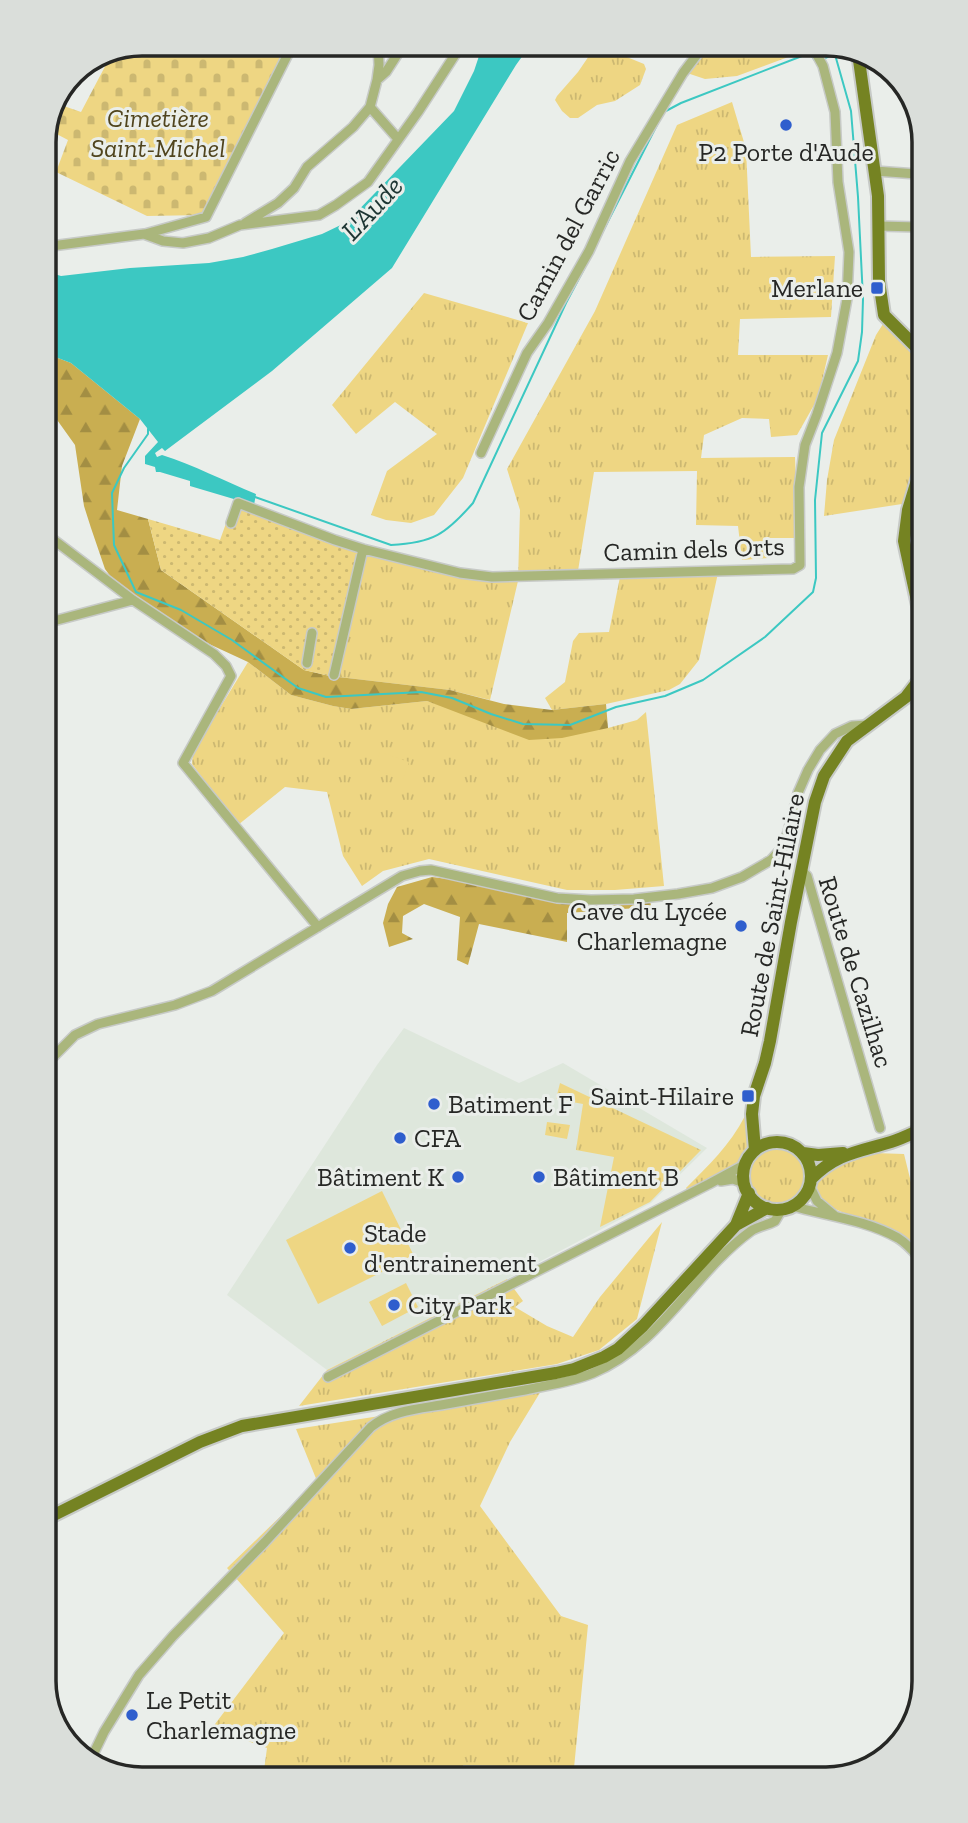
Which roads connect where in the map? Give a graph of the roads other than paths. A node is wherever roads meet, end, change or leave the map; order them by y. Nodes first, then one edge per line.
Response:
1 (287, 56) edge
2 (378, 56) edge
3 (396, 56) edge
4 (454, 56) edge
5 (697, 56) edge
6 (818, 56) edge
7 (859, 63) edge
8 (377, 80) junction
9 (370, 107) junction
10 (398, 139) junction
11 (875, 171) junction
12 (912, 174) edge
13 (278, 203) junction
14 (284, 219) junction
15 (240, 225) junction
16 (879, 226) junction
17 (912, 227) edge
18 (144, 234) junction
19 (56, 245) edge
20 (912, 342) edge
21 (481, 453) dead end
22 (912, 497) edge
23 (231, 523) dead end
24 (905, 531) junction
25 (912, 532) edge
26 (56, 542) edge
27 (363, 549) junction
28 (912, 578) edge
29 (133, 600) junction
30 (56, 619) edge
31 (312, 633) dead end
32 (307, 663) dead end
33 (334, 675) dead end
34 (912, 689) edge
35 (869, 725) junction
36 (801, 870) junction
37 (318, 927) junction
38 (56, 1054) edge
39 (752, 1114) junction
40 (880, 1128) dead end
41 (912, 1133) edge
42 (776, 1142) junction
43 (755, 1150) junction
44 (850, 1152) junction
45 (803, 1153) junction
46 (746, 1164) junction
47 (811, 1183) junction
48 (709, 1184) junction
49 (746, 1188) junction
50 (767, 1208) junction
51 (787, 1208) junction
52 (837, 1217) junction
53 (736, 1225) junction
54 (912, 1249) edge
55 (328, 1377) dead end
56 (56, 1514) edge
57 (94, 1753) edge

1 - 18 street
2 - 8 street
3 - 8 street
4 - 10 street
5 - 21 street, Camin del Garric
6 - 27 street, Camin dels Orts
7 - 11 main road
8 - 9 street
9 - 10 street
9 - 13 street
10 - 14 street
11 - 12 street
11 - 16 main road
13 - 14 street
13 - 15 street
14 - 15 street
15 - 18 street
16 - 17 street
16 - 20 main road
18 - 19 street
22 - 24 main road
23 - 27 street, Camin dels Orts
24 - 25 street
24 - 28 main road
26 - 29 street
27 - 33 street
29 - 30 street
29 - 37 street
31 - 32 street
34 - 35 main road, Route de Saint-Hilaire
35 - 36 main road, Route de Saint-Hilaire
35 - 37 street
36 - 39 main road, Route de Saint-Hilaire
36 - 40 street, Route de Cazilhac
37 - 38 street
39 - 42 main road
39 - 43 main road, Route de Saint-Hilaire
41 - 44 main road
42 - 43 main road
42 - 45 main road
43 - 46 main road
44 - 45 main road
44 - 47 main road
45 - 47 main road
46 - 48 street
46 - 49 main road
47 - 51 main road
47 - 52 street
48 - 49 street
48 - 55 street
49 - 50 main road
49 - 53 main road
50 - 51 main road
50 - 53 main road
51 - 52 street
51 - 57 street
52 - 54 street
53 - 56 main road

